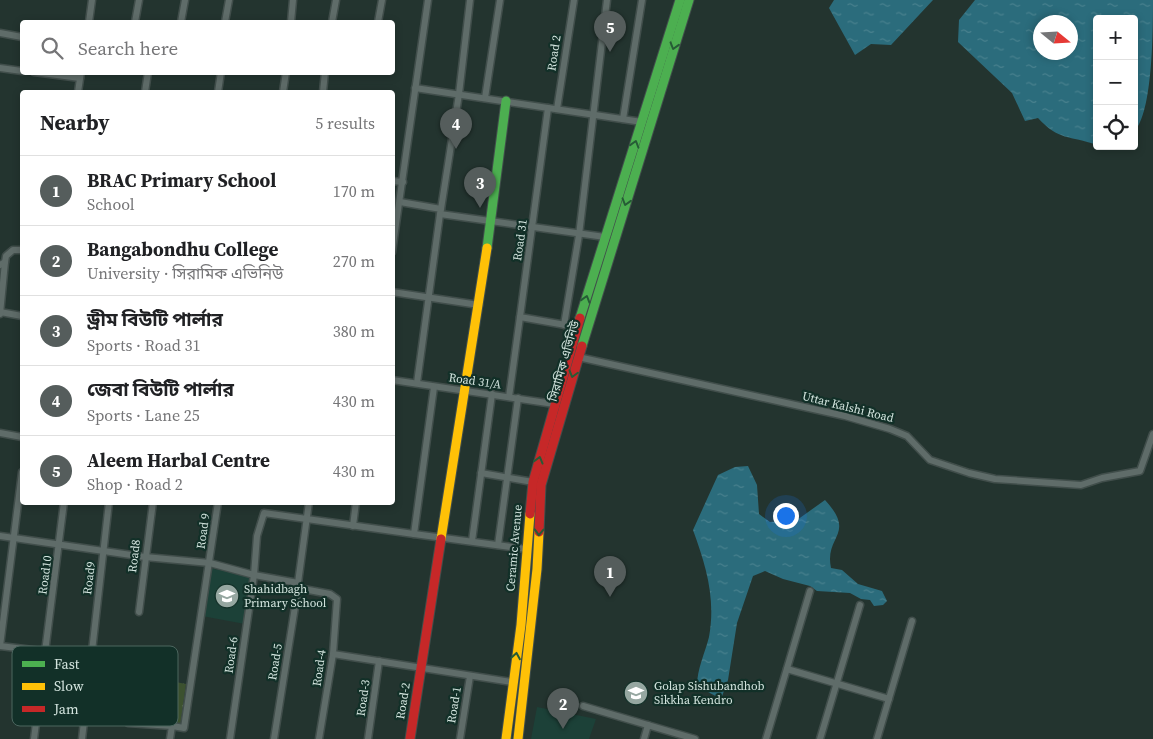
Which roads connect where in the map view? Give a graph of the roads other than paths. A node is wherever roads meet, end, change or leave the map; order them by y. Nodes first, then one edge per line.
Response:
1 (92, 0) edge
2 (139, 0) edge
3 (184, 0) edge
4 (229, 0) edge
5 (293, 0) edge
6 (336, 0) edge
7 (382, 0) edge
8 (428, 0) edge
9 (470, 0) edge
10 (500, 0) edge
11 (574, 0) edge
12 (607, 0) edge
13 (642, 0) edge
14 (680, 0) edge
15 (689, 0) edge
16 (88, 20) edge
17 (135, 20) edge
18 (181, 20) edge
19 (225, 20) edge
20 (291, 20) edge
21 (332, 20) edge
22 (378, 20) edge
23 (0, 33) edge
24 (20, 37) edge
25 (0, 68) edge
26 (20, 71) edge
27 (81, 75) edge
28 (148, 75) edge
29 (221, 75) edge
30 (286, 75) edge
31 (325, 75) edge
32 (415, 88) junction
33 (78, 90) edge
34 (145, 90) edge
35 (218, 90) edge
36 (283, 90) edge
37 (323, 90) edge
38 (459, 94) junction
39 (485, 98) junction
40 (506, 101) junction
41 (548, 108) junction
42 (557, 109) junction
43 (592, 114) junction
44 (622, 119) junction
45 (642, 122) junction
46 (395, 181) edge
47 (403, 182) junction
48 (400, 202) junction
49 (441, 212) junction
50 (491, 221) junction
51 (533, 228) junction
52 (395, 233) edge
53 (579, 234) junction
54 (605, 237) junction
55 (20, 250) edge
56 (3, 263) edge
57 (395, 292) edge
58 (430, 296) junction
59 (478, 305) junction
60 (0, 313) edge
61 (20, 316) edge
62 (520, 317) junction
63 (564, 325) junction
64 (577, 327) junction
65 (578, 357) junction
66 (566, 362) joint
67 (395, 380) edge
68 (417, 383) junction
69 (434, 387) junction
70 (463, 390) junction
71 (492, 394) junction
72 (508, 397) junction
73 (518, 398) junction
74 (554, 404) junction
75 (0, 433) edge
76 (1153, 434) edge
77 (20, 437) edge
78 (1149, 458) edge
79 (481, 473) junction
80 (506, 478) junction
81 (533, 482) junction
82 (20, 487) edge
83 (64, 505) edge
84 (110, 505) edge
85 (153, 505) edge
86 (218, 505) edge
87 (309, 505) edge
88 (356, 505) edge
89 (307, 519) junction
90 (353, 526) junction
91 (414, 534) junction
92 (0, 536) edge
93 (441, 536) junction
94 (13, 538) junction
95 (472, 541) junction
96 (498, 544) junction
97 (60, 545) junction
98 (526, 549) junction
99 (104, 551) junction
100 (145, 557) junction
101 (210, 563) junction
102 (254, 575) junction
103 (298, 585) junction
104 (810, 591) dead end
105 (860, 605) dead end
106 (139, 612) dead end
107 (912, 621) dead end
108 (0, 646) edge
109 (47, 646) edge
110 (91, 646) edge
111 (333, 654) junction
112 (380, 661) junction
113 (422, 668) junction
114 (787, 669) junction
115 (470, 676) junction
116 (512, 682) junction
117 (837, 683) junction
118 (889, 699) junction
119 (583, 706) dead end
120 (648, 725) junction
121 (36, 726) edge
122 (83, 726) edge
123 (172, 726) joint
124 (34, 739) edge
125 (82, 739) edge
126 (170, 739) edge
127 (230, 739) edge
128 (274, 739) edge
129 (320, 739) edge
130 (368, 739) edge
131 (410, 739) edge
132 (460, 739) edge
133 (506, 739) edge
134 (518, 739) edge
135 (644, 739) edge
136 (695, 739) edge
137 (766, 739) edge
138 (820, 739) edge
139 (877, 739) edge

1 - 16 street
2 - 17 street
3 - 18 street
4 - 19 street
5 - 20 street
6 - 21 street
7 - 22 street
8 - 32 street
9 - 38 street
10 - 39 street
11 - 42 street, Road 2
12 - 43 street
13 - 44 street
14 - 45 main road, সিরামিক এভিনিউ
15 -> 65 main road, সিরামিক এভিনিউ
23 - 24 street
25 - 26 street
27 - 33 street
28 - 34 street
29 - 35 street
30 - 36 street
31 - 37 street
32 - 38 street
32 - 47 street
38 - 39 street
38 - 49 street
39 - 40 street
40 - 41 street
40 - 50 main road, Road-2
41 - 42 street
41 - 51 street, Road 31
42 - 43 street
43 - 44 street
43 - 53 street
44 - 45 street
54 -> 45 main road, সিরামিক এভিনিউ
46 - 47 street
47 - 48 street
48 - 49 street
48 - 52 street
49 - 50 street
49 - 58 street
50 - 51 street
50 - 59 main road, Road-2
51 - 53 street
51 - 62 street, Road 31
53 - 54 street
53 - 63 street
64 -> 54 main road, সিরামিক এভিনিউ
55 - 56 street
56 - 60 street
57 - 58 street
58 - 59 street
58 - 68 street
59 - 70 main road, Road-2
60 - 61 street
62 - 63 street
62 - 72 street, Road 31
63 - 64 street
64 - 66 main road, সিরামিক এভিনিউ
65 - 78 street, Uttar Kalshi Road
65 -> 134 main road, সিরামিক এভিনিউ
66 - 74 main road, Ceramic Avenue
67 - 68 street, Road 31/A
68 - 69 street, Road 31/A
69 - 70 street, Road 31/A
69 - 91 street
70 - 71 street, Road 31/A
70 - 93 main road, Road-2
71 - 72 street, Road 31/A
71 - 79 street
72 - 73 street, Road 31/A
73 - 74 street, Road 31/A
73 - 80 street
81 -> 74 main road, Ceramic Avenue
75 - 77 street
76 - 78 street
79 - 80 street
79 - 95 street
80 - 81 street
80 - 96 street
81 - 98 main road, Ceramic Avenue
82 - 94 street
83 - 97 street, Road10
84 - 99 street, Road9
85 - 100 street, Road8
86 - 101 street, Road 9
87 - 89 street, Road-5
88 - 90 street
89 - 90 street
89 - 102 street, Road-6
89 - 103 street, Road-5
90 - 91 street
91 - 93 street
92 - 94 street
93 - 95 street
93 - 113 main road, Road-2
94 - 97 street
94 - 108 street
95 - 96 street
96 - 98 street
97 - 99 street
97 - 109 street, Road10
116 -> 98 main road, Ceramic Avenue
99 - 100 street
99 - 110 street, Road9
100 - 101 street
100 - 106 street, Road8
101 - 102 street
101 - 123 street, Road 9
102 - 103 street
102 - 127 street, Road-6
103 - 111 street, Road-4
103 - 128 street, Road-5
104 - 114 street
105 - 117 street
107 - 118 street
111 - 112 street
111 - 129 street, Road-4
112 - 113 street
112 - 130 street, Road-3
113 - 115 street
113 - 131 main road, Road-2
114 - 117 street
114 - 137 street
115 - 116 street
115 - 132 street, Road-1
116 - 133 main road, Ceramic Avenue
117 - 118 street
117 - 138 street
118 - 139 street
119 - 120 street
120 - 135 street
120 - 136 street
121 - 124 street, Road10
122 - 125 street, Road9
123 - 126 street

